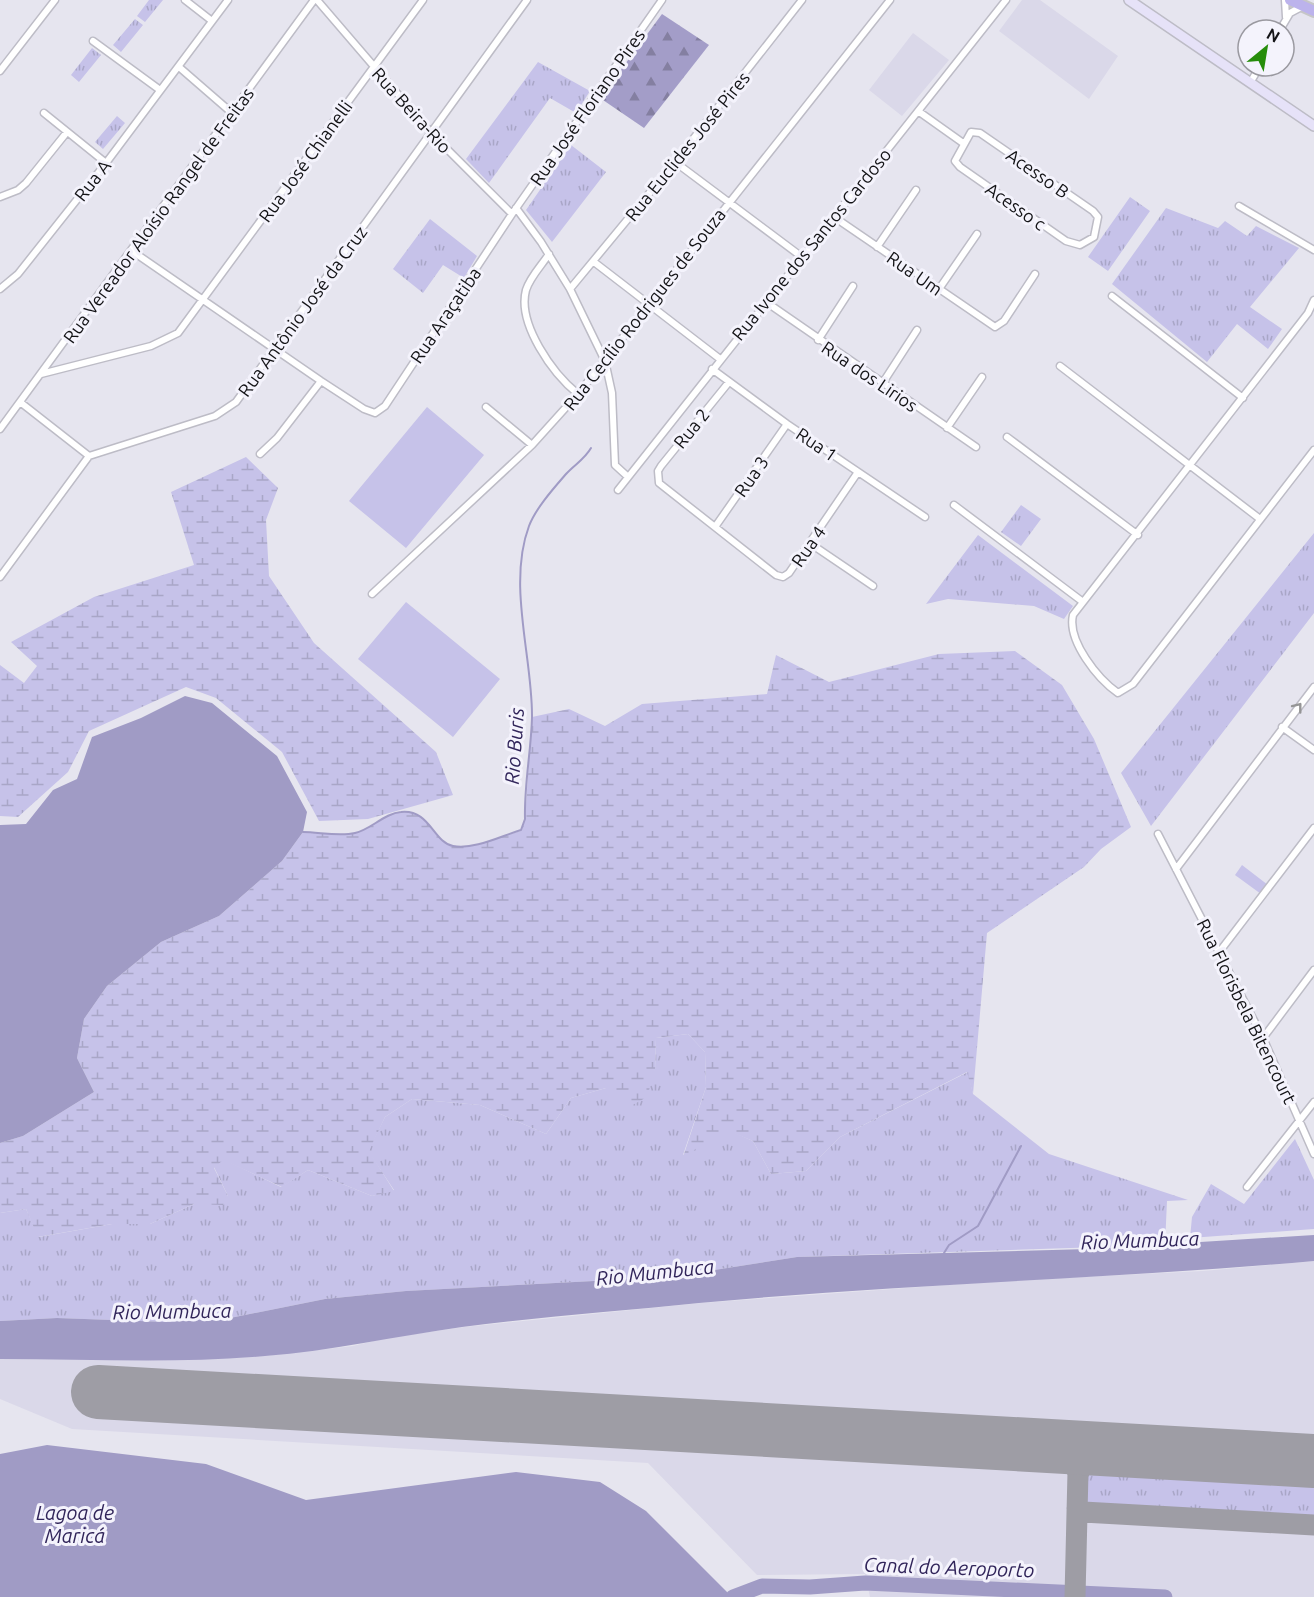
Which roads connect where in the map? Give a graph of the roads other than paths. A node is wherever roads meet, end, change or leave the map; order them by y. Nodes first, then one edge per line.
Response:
1 (45, 0) edge
2 (185, 0) edge
3 (228, 0) edge
4 (316, 0) edge
5 (423, 0) edge
6 (527, 0) edge
7 (662, 0) edge
8 (802, 0) edge
9 (890, 0) edge
10 (1006, 0) edge
11 (1129, 0) edge
12 (1285, 0) edge
13 (1290, 0) edge
14 (53, 2) edge
15 (1303, 6) junction
16 (1314, 11) edge
17 (1285, 18) edge
18 (1287, 18) edge
19 (212, 21) junction
20 (93, 41) dead end
21 (179, 67) junction
22 (373, 68) junction
23 (0, 71) edge
24 (1253, 78) edge
25 (1250, 83) junction
26 (160, 90) junction
27 (918, 111) junction
28 (44, 113) dead end
29 (232, 113) junction
30 (1314, 126) edge
31 (67, 132) junction
32 (432, 134) junction
33 (963, 143) junction
34 (675, 162) junction
35 (106, 163) junction
36 (916, 190) dead end
37 (0, 197) edge
38 (728, 202) junction
39 (1239, 206) dead end
40 (514, 211) junction
41 (834, 217) junction
42 (977, 234) dead end
43 (1080, 245) joint
44 (878, 247) junction
45 (1314, 250) edge
46 (132, 251) junction
47 (549, 254) junction
48 (802, 257) junction
49 (594, 262) junction
50 (1035, 274) dead end
51 (853, 286) dead end
52 (0, 289) edge
53 (570, 289) junction
54 (939, 289) junction
55 (1112, 296) dead end
56 (205, 299) junction
57 (1314, 300) edge
58 (766, 302) junction
59 (649, 305) junction
60 (1311, 311) edge
61 (917, 330) dead end
62 (818, 340) junction
63 (275, 348) junction
64 (720, 359) junction
65 (605, 361) junction
66 (1060, 366) dead end
67 (712, 369) junction
68 (41, 374) junction
69 (982, 377) dead end
70 (321, 381) junction
71 (729, 382) junction
72 (882, 384) junction
73 (578, 394) junction
74 (1243, 398) junction
75 (20, 402) junction
76 (486, 407) dead end
77 (787, 424) junction
78 (947, 428) junction
79 (0, 429) edge
80 (1007, 436) dead end
81 (532, 445) junction
82 (976, 447) dead end
83 (1314, 450) edge
84 (260, 454) dead end
85 (89, 456) junction
86 (1190, 466) junction
87 (858, 472) junction
88 (627, 476) junction
89 (618, 490) dead end
90 (954, 505) dead end
91 (925, 517) dead end
92 (1260, 519) junction
93 (715, 528) junction
94 (1138, 535) junction
95 (811, 544) junction
96 (0, 577) edge
97 (873, 586) dead end
98 (372, 594) dead end
99 (1083, 602) junction
100 (1314, 687) edge
101 (1282, 728) junction
102 (1314, 750) edge
103 (1314, 828) edge
104 (1158, 834) dead end
105 (1176, 869) junction
106 (1220, 951) junction
107 (1314, 970) edge
108 (1263, 1038) junction
109 (1314, 1102) edge
110 (1300, 1119) junction
111 (1314, 1154) edge
112 (1247, 1186) dead end

1 - 14 street
2 - 19 street
3 - 19 street, Rua A
4 - 22 street, Rua Beira-Rio
4 - 29 street, Rua Vereador Aloísio Rangel de Freitas
5 - 22 street, Rua José Chianelli
6 - 32 street, Rua Antônio José da Cruz
7 - 40 street, Rua José Floriano Pires
8 - 34 street, Rua Euclides José Pires
9 - 38 street, Rua Cecílio Rodrigues de Souza
10 - 27 street, Rua Ivone dos Santos Cardoso
11 - 25 main road
12 - 17 street
13 - 15 highway
14 - 23 street
15 - 16 highway
15 - 18 street
19 - 21 street, Rua A
20 - 26 street
21 - 26 street, Rua A
21 - 29 street
22 - 32 street, Rua Beira-Rio
22 - 56 street, Rua José Chianelli
24 - 25 street
25 - 30 main road
26 - 35 street, Rua A
27 - 33 street
27 - 41 street, Rua Ivone dos Santos Cardoso
28 - 31 street
29 - 46 street, Rua Vereador Aloísio Rangel de Freitas
31 - 35 street
31 - 37 street
32 - 40 street, Rua Beira-Rio
32 - 63 street, Rua Antônio José da Cruz
33 - 43 street, Acesso c
33 - 43 street, Acesso B
34 - 38 street
34 - 49 street, Rua Euclides José Pires
35 - 52 street, Rua A
36 - 44 street
38 - 48 street
38 - 59 street, Rua Cecílio Rodrigues de Souza
39 - 45 street
40 - 47 street
40 - 70 street, Rua Araçatiba
41 - 44 street, Rua Um
41 - 48 street, Rua Ivone dos Santos Cardoso
42 - 54 street
44 - 54 street, Rua Um
46 - 56 street
46 - 68 street, Rua Vereador Aloísio Rangel de Freitas
47 - 53 street
47 - 73 street
48 - 58 street, Rua Ivone dos Santos Cardoso
49 - 53 street, Rua Euclides José Pires
49 - 59 street
50 - 54 street, Rua Um
51 - 62 street
53 - 65 street
55 - 74 street
56 - 63 street
56 - 68 street, Rua José Chianelli
57 - 60 street
58 - 62 street, Rua dos Lirios
58 - 64 street, Rua Ivone dos Santos Cardoso
59 - 64 street
59 - 65 street, Rua Cecílio Rodrigues de Souza
60 - 74 street
61 - 72 street
62 - 72 street, Rua dos Lirios
63 - 70 street
63 - 85 street, Rua Antônio José da Cruz
64 - 67 street, Rua Ivone dos Santos Cardoso
65 - 73 street, Rua Cecílio Rodrigues de Souza
65 - 88 street
66 - 86 street
67 - 71 street, Rua 1
67 - 88 street, Rua Ivone dos Santos Cardoso
68 - 75 street, Rua Vereador Aloísio Rangel de Freitas
69 - 78 street
70 - 84 street
71 - 77 street, Rua 1
71 - 93 street, Rua 2
72 - 78 street, Rua dos Lirios
73 - 81 street, Rua Cecílio Rodrigues de Souza
74 - 86 street
75 - 79 street, Rua Vereador Aloísio Rangel de Freitas
75 - 85 street
76 - 81 street
77 - 87 street, Rua 1
77 - 93 street, Rua 3
78 - 82 street, Rua dos Lirios
80 - 94 street
81 - 98 street, Rua Cecílio Rodrigues de Souza
83 - 92 street
85 - 96 street
86 - 92 street
86 - 94 street
87 - 91 street, Rua 1
87 - 95 street, Rua 4
88 - 89 street, Rua Ivone dos Santos Cardoso
90 - 99 street
92 - 99 street
93 - 95 street, Rua 4
94 - 99 street
95 - 97 street
101 -> 100 street
101 - 102 street
101 - 105 street
103 - 106 street
104 - 105 street, Rua Florisbela Bitencourt
105 - 106 street, Rua Florisbela Bitencourt
106 - 108 street, Rua Florisbela Bitencourt
107 - 108 street
108 - 110 street, Rua Florisbela Bitencourt
109 - 110 street
110 - 111 street, Rua Florisbela Bitencourt
110 - 112 street

